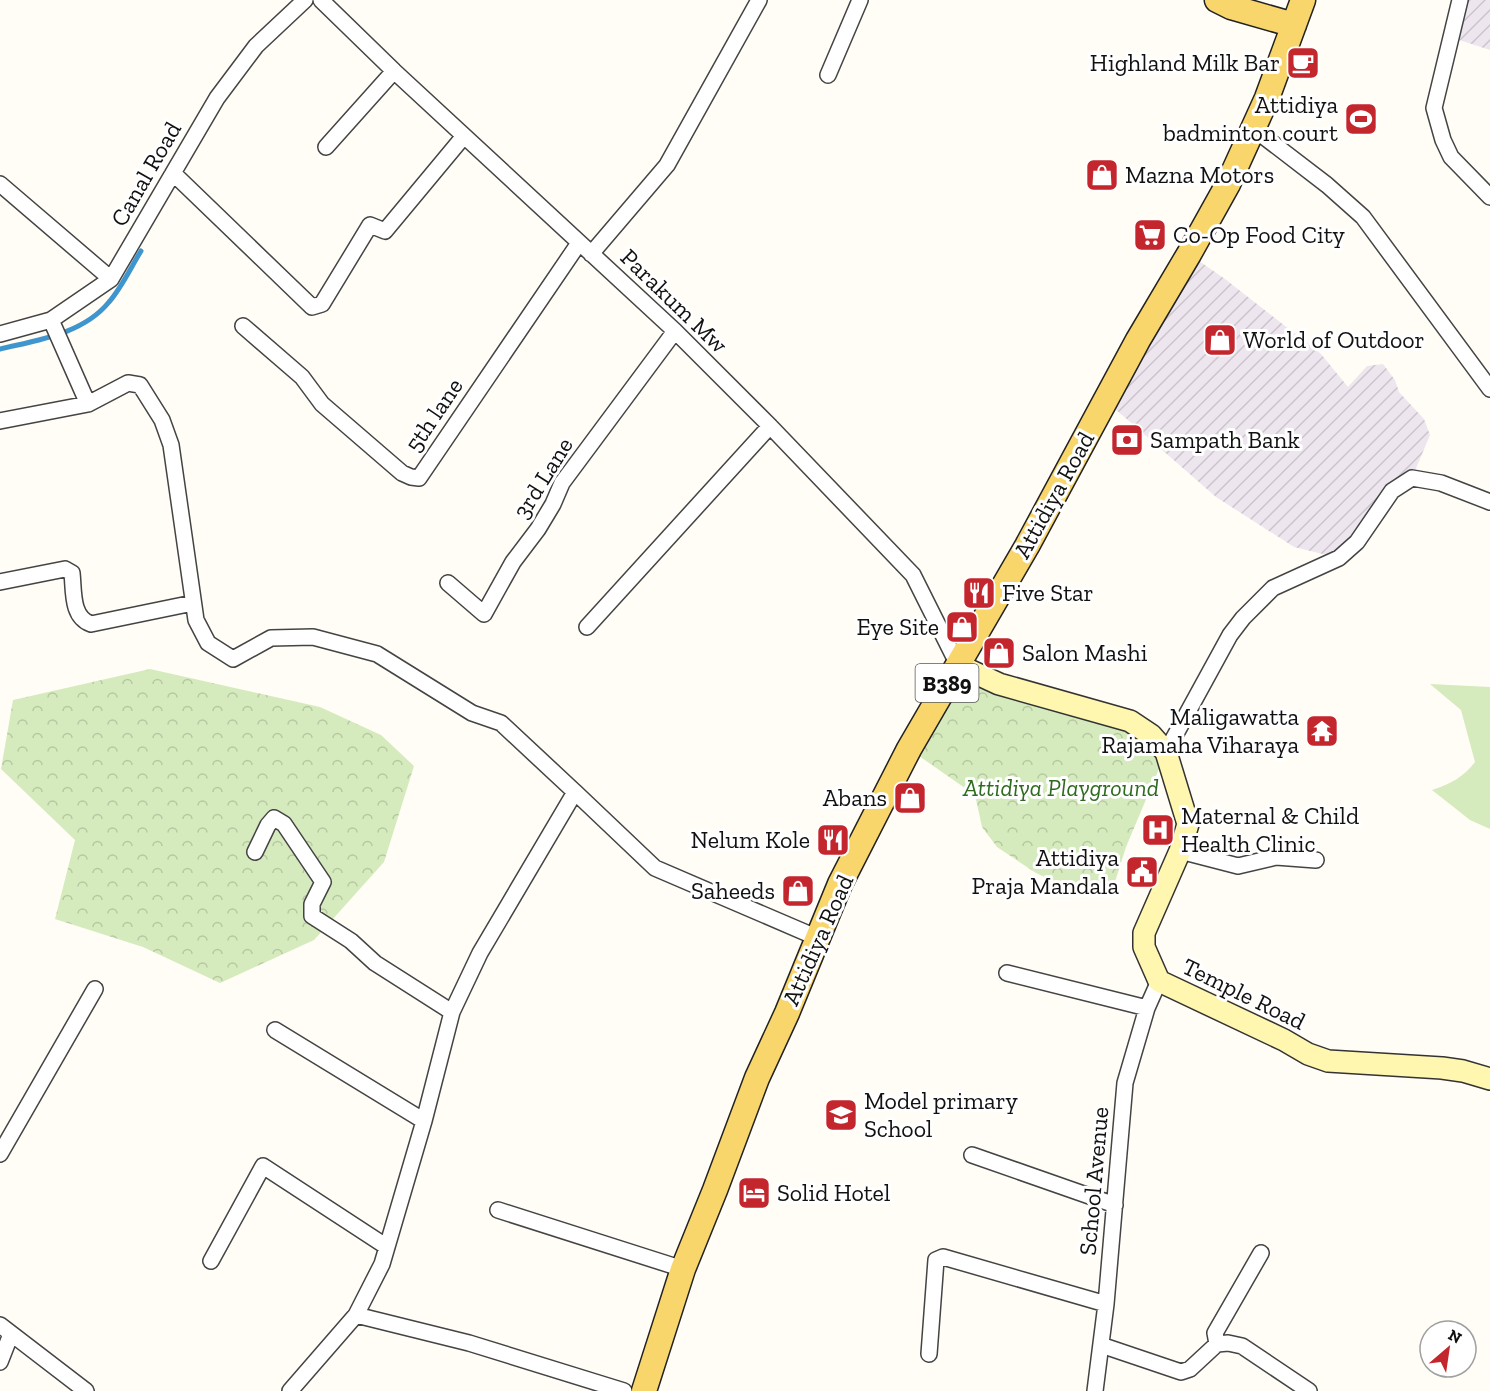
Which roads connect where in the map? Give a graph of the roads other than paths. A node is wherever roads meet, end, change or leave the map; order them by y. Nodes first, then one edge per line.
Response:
1 (305, 0) edge
2 (321, 0) edge
3 (759, 0) edge
4 (860, 0) edge
5 (1217, 0) edge
6 (1303, 0) edge
7 (1460, 0) edge
8 (1294, 25) junction
9 (394, 71) junction
10 (828, 75) dead end
11 (1254, 129) junction
12 (464, 136) junction
13 (326, 147) dead end
14 (173, 173) junction
15 (0, 184) edge
16 (1490, 197) edge
17 (579, 243) junction
18 (591, 254) junction
19 (111, 279) junction
20 (0, 320) edge
21 (52, 322) junction
22 (243, 326) dead end
23 (675, 331) junction
24 (6, 332) edge
25 (1490, 389) edge
26 (88, 404) junction
27 (0, 421) edge
28 (770, 426) junction
29 (1490, 502) edge
30 (0, 582) edge
31 (448, 583) dead end
32 (193, 603) junction
33 (587, 627) dead end
34 (958, 665) junction
35 (1166, 752) junction
36 (575, 792) junction
37 (1180, 851) junction
38 (255, 852) dead end
39 (1316, 860) dead end
40 (819, 938) junction
41 (1007, 973) dead end
42 (1160, 981) junction
43 (95, 989) dead end
44 (1147, 1008) junction
45 (452, 1012) junction
46 (275, 1030) dead end
47 (1490, 1079) edge
48 (424, 1121) junction
49 (0, 1154) edge
50 (972, 1155) dead end
51 (1115, 1204) junction
52 (498, 1210) dead end
53 (387, 1247) junction
54 (1261, 1253) dead end
55 (212, 1261) dead end
56 (682, 1269) junction
57 (1106, 1304) junction
58 (356, 1315) junction
59 (5, 1329) edge
60 (1217, 1344) junction
61 (1101, 1345) junction
62 (929, 1354) dead end
63 (0, 1362) edge
64 (86, 1391) edge
65 (290, 1391) edge
66 (624, 1391) edge
67 (644, 1391) edge
68 (1095, 1391) edge
69 (1309, 1391) edge

1 - 14 street, Canal Road
2 - 9 street, Parakum Mw
3 - 18 street
4 - 10 street
5 - 8 main road
6 - 8 main road, Attidiya Road / B389
7 - 16 street
8 - 11 main road, Attidiya Road / B389
9 - 12 street, Parakum Mw
9 - 13 street
11 - 25 street
11 - 34 main road, Attidiya Road / B389
12 - 14 street
12 - 17 street, Parakum Mw
14 - 19 street, Canal Road
15 - 19 street
17 - 18 street, Parakum Mw
17 - 22 street, 5th lane
18 - 23 street, Parakum Mw
19 - 21 street, Canal Road
20 - 24 street
21 - 24 street, Canal Road
21 - 26 street
23 - 28 street, Parakum Mw
23 - 31 street, 3rd Lane
26 - 27 street
26 - 32 street
28 - 33 street
28 - 34 street, Parakum Mw
29 - 35 street
30 - 32 street
32 - 36 street
34 - 35 street, Temple Road
34 - 40 main road, Attidiya Road / B389
35 - 37 street, Temple Road
36 - 40 street
36 - 45 street
37 - 39 street
37 - 42 street, Temple Road
38 - 45 street
40 - 56 main road, Attidiya Road / B389
41 - 44 street
42 - 44 street, School Avenue
42 - 47 street, Temple Road
43 - 49 street
44 - 51 street, School Avenue
45 - 48 street
46 - 48 street
48 - 53 street
50 - 51 street
51 - 57 street, School Avenue
52 - 56 street
53 - 55 street
53 - 58 street
54 - 60 street
56 - 67 main road, Attidiya Road / B389
57 - 61 street, School Avenue
57 - 62 street
58 - 65 street
58 - 66 street
59 - 63 street
59 - 64 street
60 - 61 street
60 - 69 street
61 - 68 street, School Avenue

